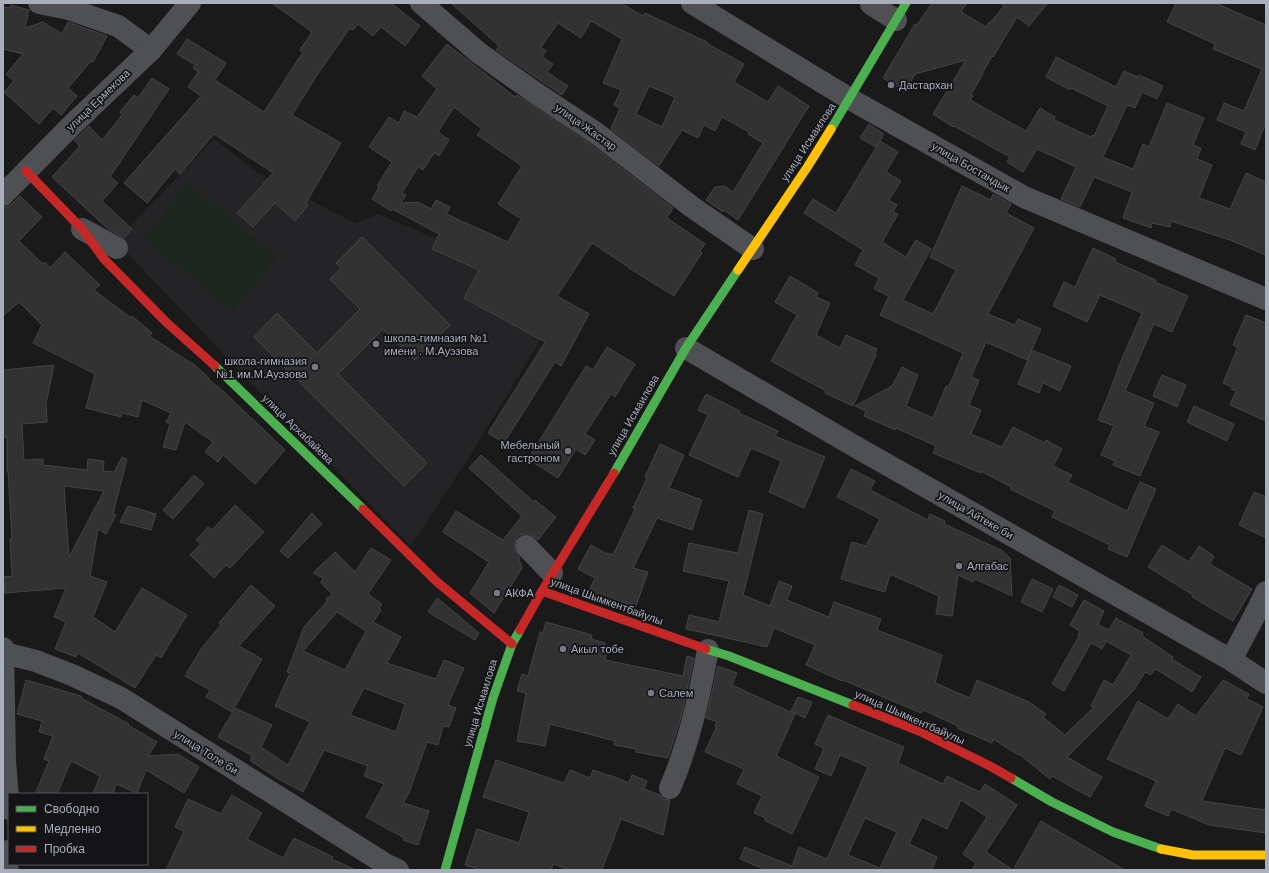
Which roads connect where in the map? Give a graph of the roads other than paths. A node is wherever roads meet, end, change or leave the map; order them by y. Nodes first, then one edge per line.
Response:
1 (39, 3) edge
2 (190, 3) edge
3 (421, 3) edge
4 (692, 3) edge
5 (871, 4) dead end
6 (901, 12) edge
7 (151, 50) junction
8 (850, 98) junction
9 (26, 171) junction
10 (3, 195) edge
11 (82, 229) junction
12 (117, 248) dead end
13 (753, 249) junction
14 (1266, 299) edge
15 (686, 348) junction
16 (526, 546) dead end
17 (547, 582) junction
18 (1266, 592) edge
19 (512, 644) junction
20 (708, 650) junction
21 (3, 657) edge
22 (1231, 660) junction
23 (1266, 683) edge
24 (4, 761) edge
25 (670, 788) dead end
26 (8, 799) edge
27 (1266, 855) edge
28 (398, 870) edge
29 (445, 870) edge

1 - 7 street
2 - 7 street, улица Ермекова
3 - 13 street, улица Жастар
4 - 8 street, улица Бостандык
5 - 6 street
6 - 8 street, улица Исмаилова
7 - 9 street, улица Ермекова
8 - 13 street, улица Исмаилова
8 - 14 street, улица Бостандык
9 - 10 street, улица Ермекова
9 - 11 street, улица Архабайева
11 - 12 street
11 - 19 street, улица Архабайева
13 - 15 street, улица Исмаилова
15 - 17 street, улица Исмаилова
15 - 22 street, улица Айтеке би
16 - 17 street
17 - 19 street, улица Исмаилова
17 - 20 street, улица Шымкентбайулы
18 - 22 street
19 - 29 street, улица Исмаилова
20 - 25 street
20 - 27 street, улица Шымкентбайулы
21 - 24 street
21 - 28 street, улица Толе би
22 - 23 street, улица Айтеке би
24 - 26 street

